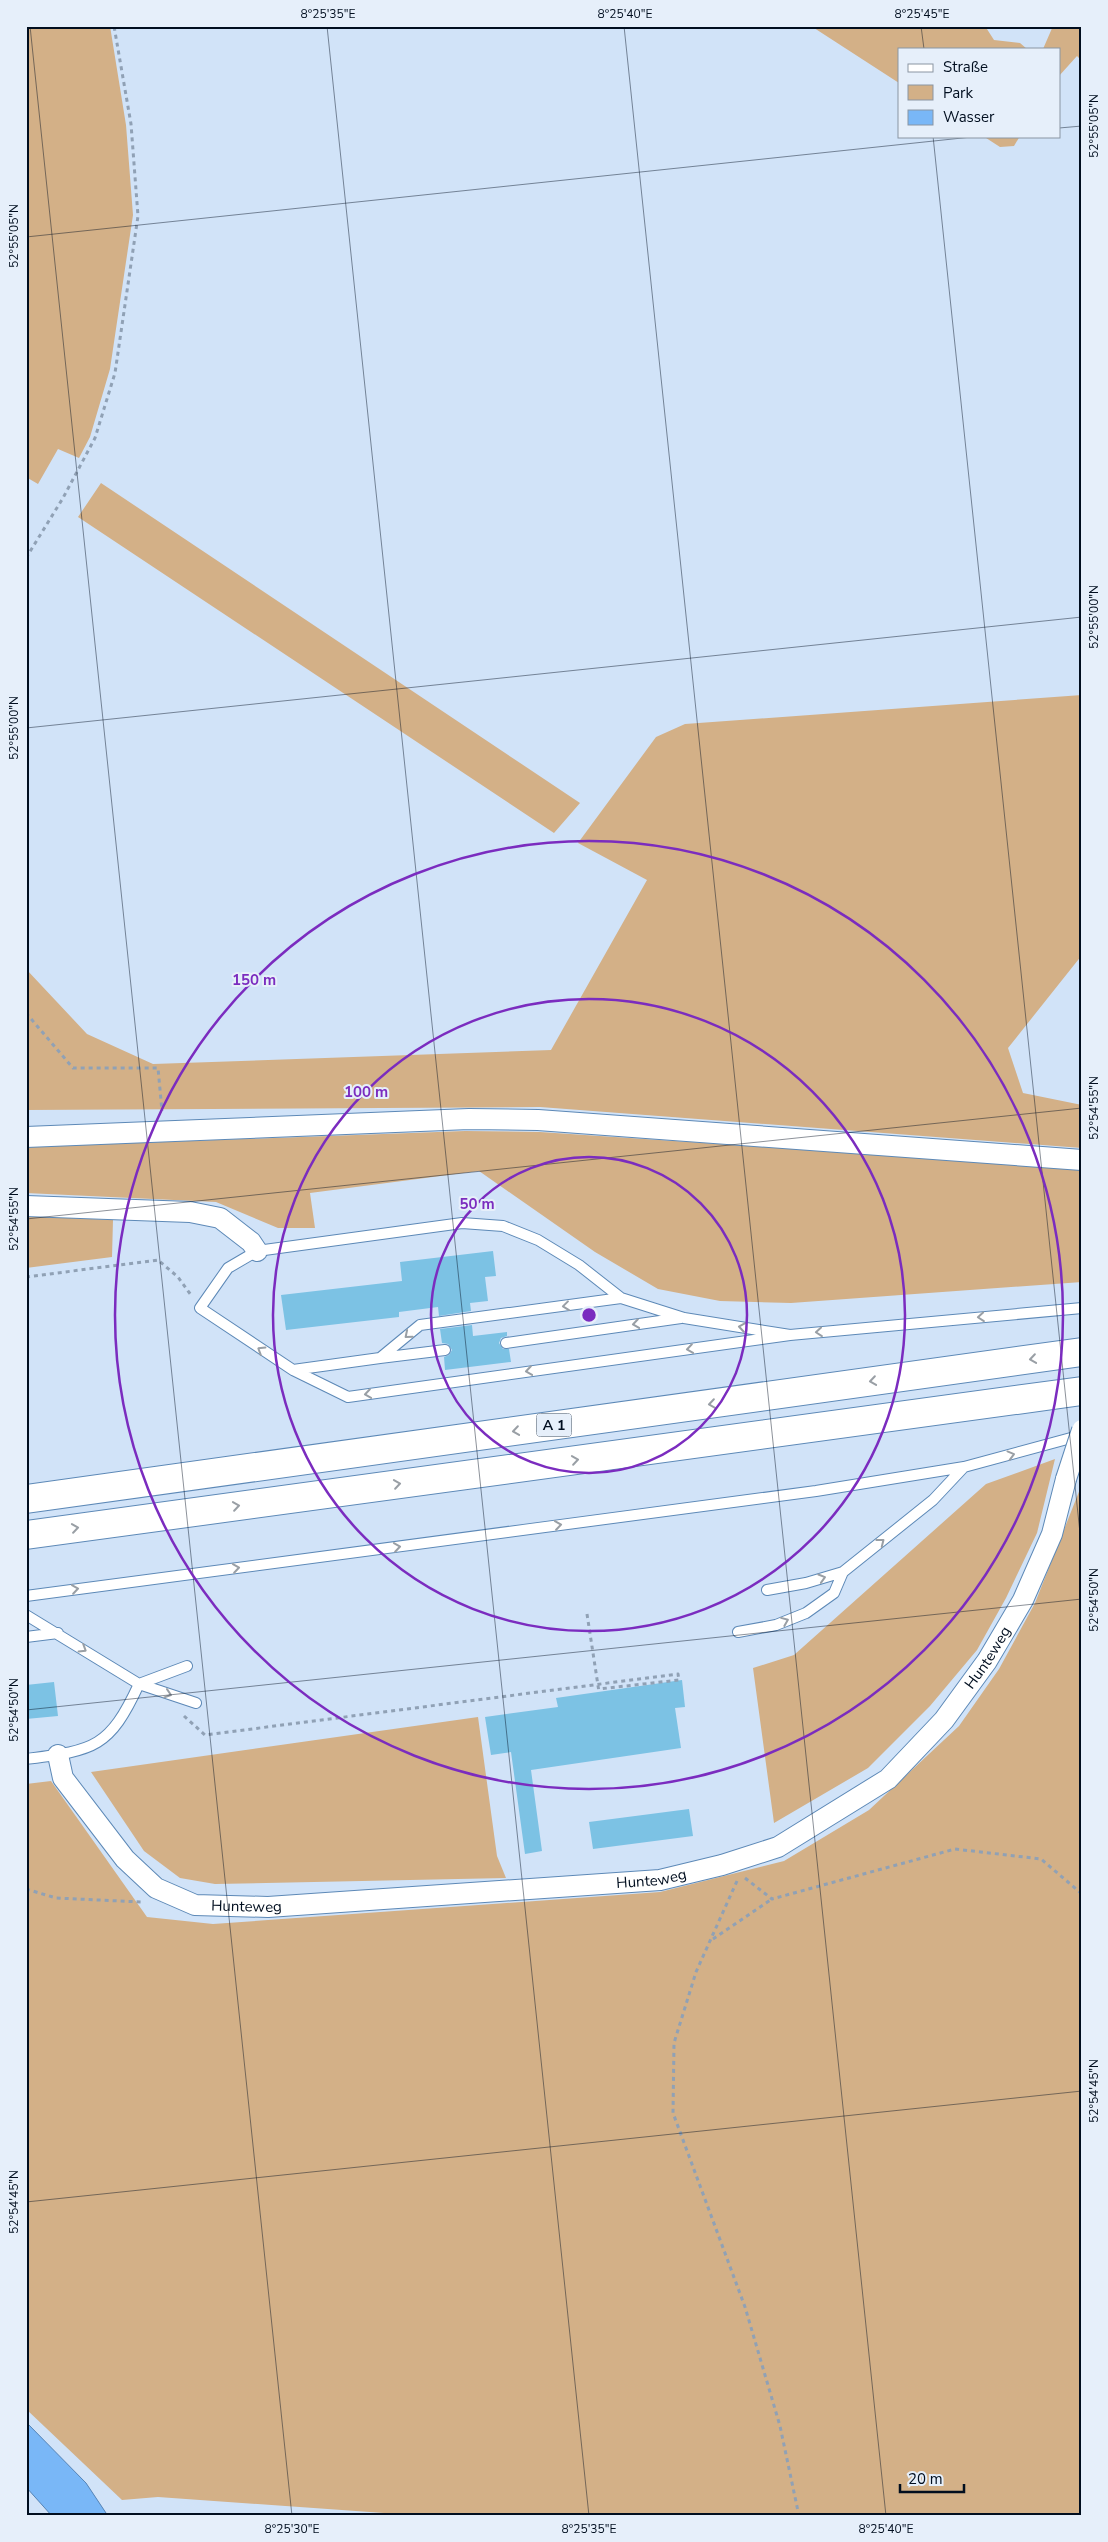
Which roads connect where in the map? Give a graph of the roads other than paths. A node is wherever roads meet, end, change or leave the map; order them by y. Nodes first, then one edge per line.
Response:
1 (26, 1137) edge
2 (1082, 1160) edge
3 (26, 1206) edge
4 (257, 1251) junction
5 (621, 1298) junction
6 (1082, 1308) edge
7 (684, 1318) junction
8 (790, 1335) junction
9 (506, 1343) dead end
10 (445, 1350) dead end
11 (1082, 1352) edge
12 (380, 1358) junction
13 (293, 1370) junction
14 (1082, 1391) edge
15 (1082, 1430) edge
16 (1082, 1435) edge
17 (964, 1468) junction
18 (26, 1498) edge
19 (26, 1534) edge
20 (843, 1572) junction
21 (767, 1590) dead end
22 (26, 1596) edge
23 (26, 1615) edge
24 (738, 1632) dead end
25 (58, 1634) junction
26 (26, 1637) edge
27 (187, 1666) dead end
28 (139, 1684) junction
29 (196, 1704) dead end
30 (58, 1755) junction
31 (26, 1759) edge

1 - 2 street
3 - 4 street
4 - 5 lane
13 -> 4 lane
5 - 7 lane
5 -> 12 lane
6 -> 8 lane
8 -> 7 lane
7 -> 9 lane
8 -> 13 lane
10 - 12 lane
11 -> 18 highway, A 1
12 - 13 lane
19 -> 14 highway
15 - 30 street, Hunteweg, bridge
17 -> 16 lane
20 -> 17 lane
22 -> 17 lane
21 -> 20 lane
24 -> 20 lane
23 - 25 lane
25 - 26 lane
25 -> 28 lane
27 - 28 lane
28 -> 29 lane
28 - 30 lane
30 - 31 lane

